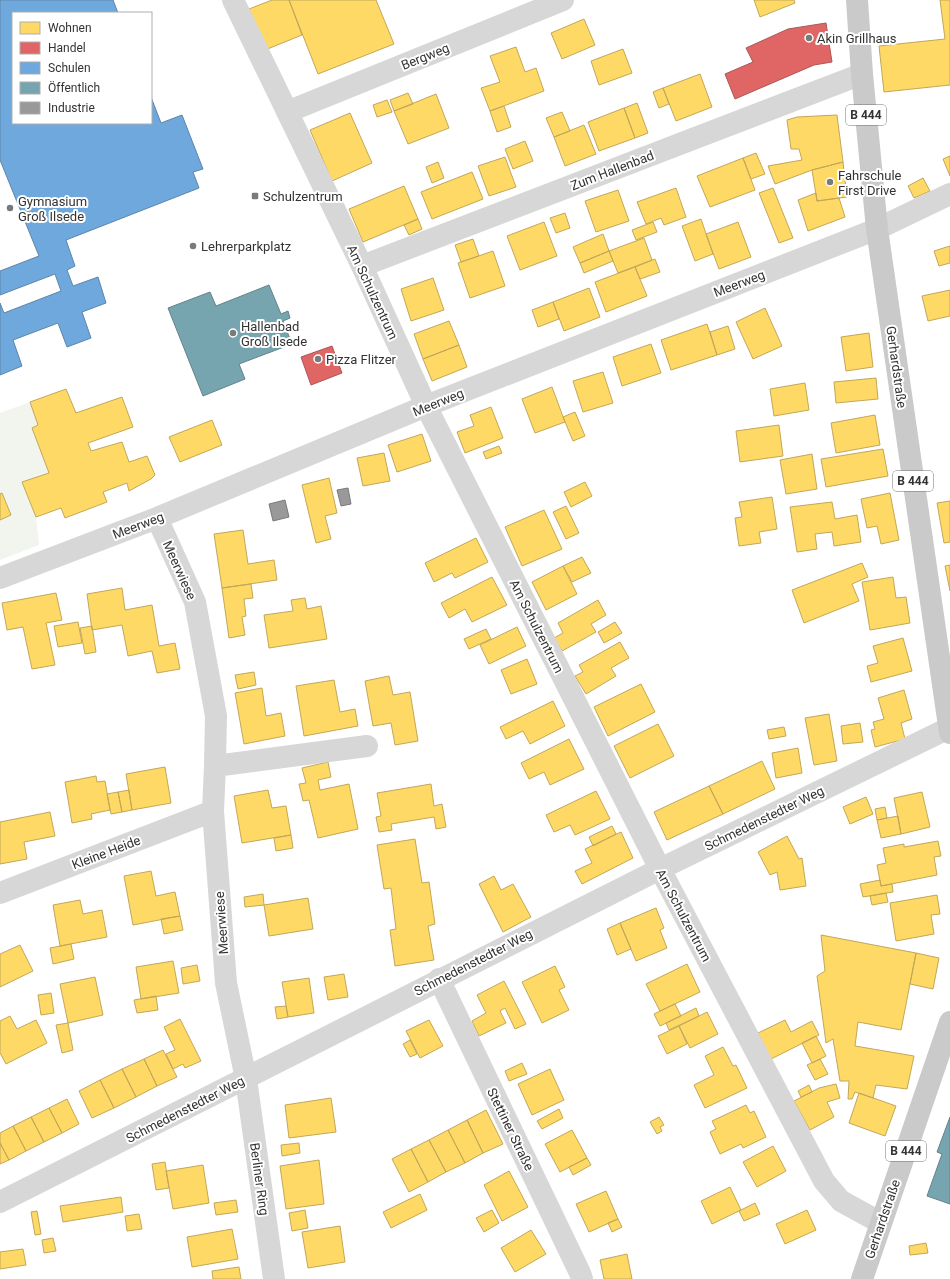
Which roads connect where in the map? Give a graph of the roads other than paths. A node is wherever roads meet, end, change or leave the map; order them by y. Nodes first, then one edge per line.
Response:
1 (233, 0) edge
2 (563, 0) edge
3 (857, 0) edge
4 (862, 74) junction
5 (287, 112) junction
6 (950, 194) edge
7 (877, 230) junction
8 (362, 266) junction
9 (426, 406) junction
10 (157, 518) junction
11 (0, 578) edge
12 (950, 731) edge
13 (367, 746) dead end
14 (215, 766) junction
15 (213, 811) junction
16 (660, 869) junction
17 (0, 893) edge
18 (439, 979) junction
19 (950, 1022) edge
20 (246, 1079) junction
21 (0, 1202) edge
22 (881, 1223) junction
23 (274, 1279) edge
24 (582, 1279) edge
25 (862, 1279) edge

1 - 5 street, Am Schulzentrum
2 - 5 street, Bergweg
3 - 4 main road, Gerhardstraße / B 444
4 - 7 main road, Gerhardstraße / B 444
4 - 8 street, Zum Hallenbad
5 - 8 street, Am Schulzentrum
6 - 7 street, Meerweg
7 - 9 street, Meerweg
7 - 12 main road, Gerhardstraße / B 444
8 - 9 street, Am Schulzentrum
9 - 10 street, Meerweg
9 - 16 street, Am Schulzentrum
10 - 11 street, Meerweg
10 - 14 street, Meerwiese
12 - 16 street, Schmedenstedter Weg
13 - 14 street
14 - 15 street, Meerwiese
15 - 17 street, Kleine Heide
15 - 20 street, Meerwiese
16 - 18 street, Schmedenstedter Weg
16 - 22 street, Am Schulzentrum
18 - 20 street, Schmedenstedter Weg
18 - 24 street, Stettiner Straße
19 - 22 main road, Gerhardstraße / B 444
20 - 21 street, Schmedenstedter Weg
20 - 23 street, Berliner Ring
22 - 25 main road, Gerhardstraße / B 444

